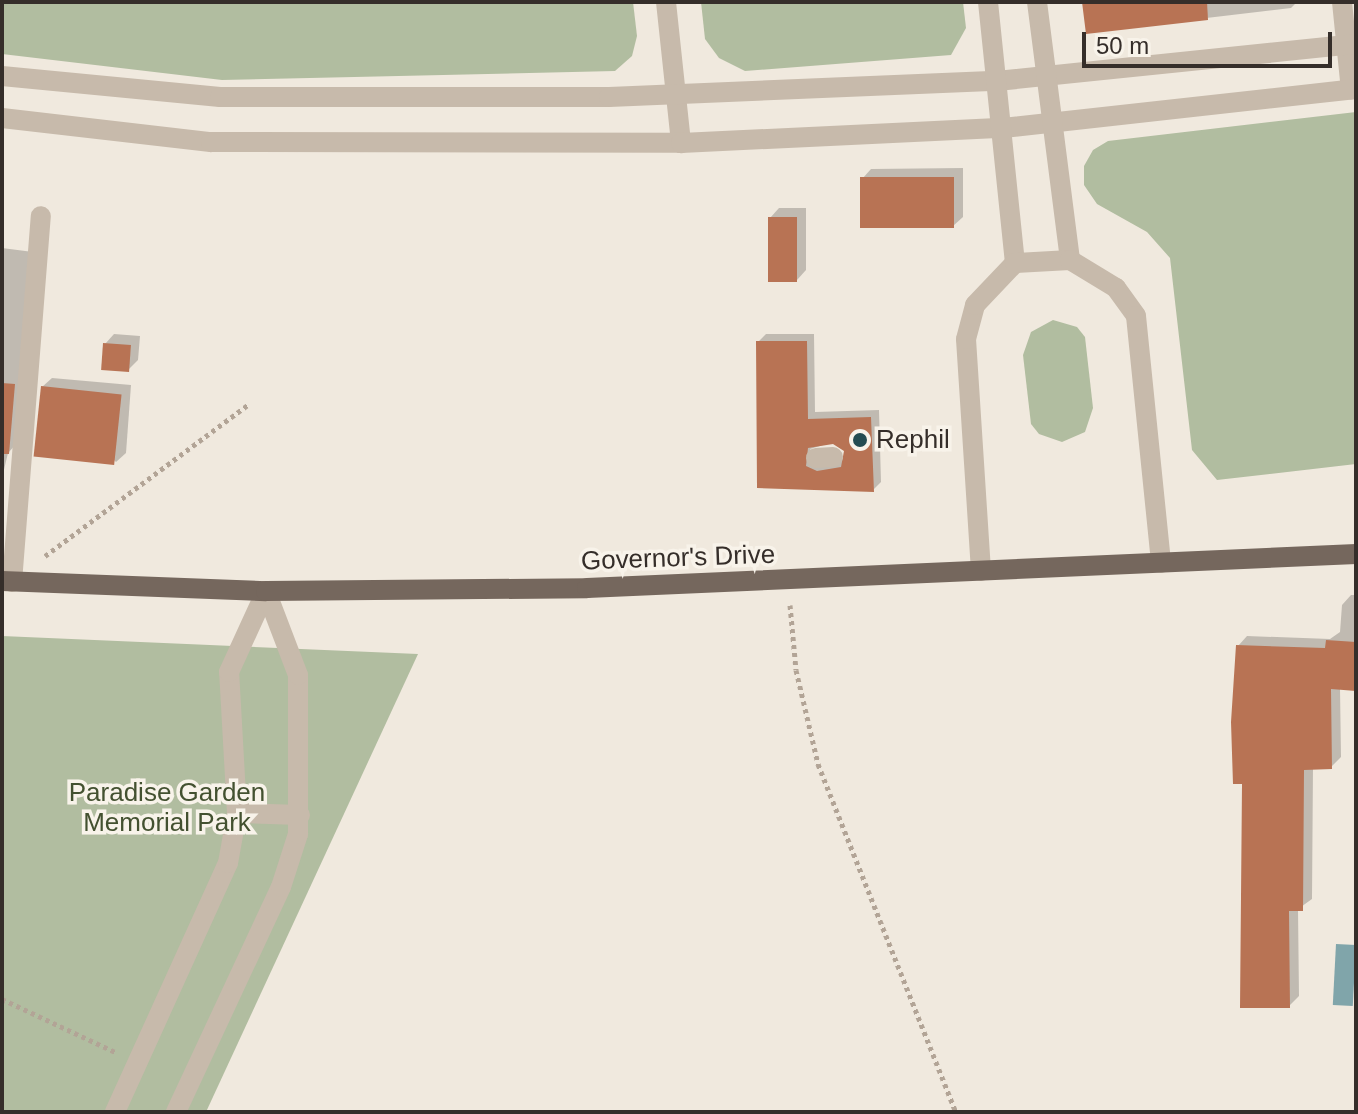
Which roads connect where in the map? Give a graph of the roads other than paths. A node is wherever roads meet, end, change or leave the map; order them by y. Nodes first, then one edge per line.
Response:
1 (666, 2) edge
2 (988, 2) edge
3 (1037, 2) edge
4 (1342, 2) edge
5 (1352, 45) edge
6 (1047, 74) junction
7 (2, 76) edge
8 (997, 81) junction
9 (1354, 90) edge
10 (676, 94) junction
11 (2, 118) edge
12 (1053, 122) junction
13 (1003, 128) junction
14 (681, 143) junction
15 (41, 216) dead end
16 (1070, 260) junction
17 (1015, 263) junction
18 (1356, 554) edge
19 (1161, 563) junction
20 (981, 571) junction
21 (7, 581) edge
22 (266, 591) junction
23 (237, 813) junction
24 (300, 815) junction
25 (115, 1112) edge
26 (176, 1112) edge

1 - 10 street
2 - 8 street
3 - 6 street
4 - 5 street
5 - 6 street
5 - 9 street
6 - 8 street
6 - 12 street
7 - 10 street
8 - 10 street
8 - 13 street
9 - 12 street
10 - 14 street
11 - 14 street
12 - 13 street
12 - 16 street
13 - 14 street
13 - 17 street
15 - 21 street
16 - 17 street
16 - 19 street
17 - 20 street
18 - 19 main road, Governor's Drive
19 - 20 main road, Governor's Drive
20 - 22 main road, Governor's Drive
21 - 22 main road, Governor's Drive
22 - 23 street
22 - 24 street
23 - 24 street
23 - 25 street
24 - 26 street

